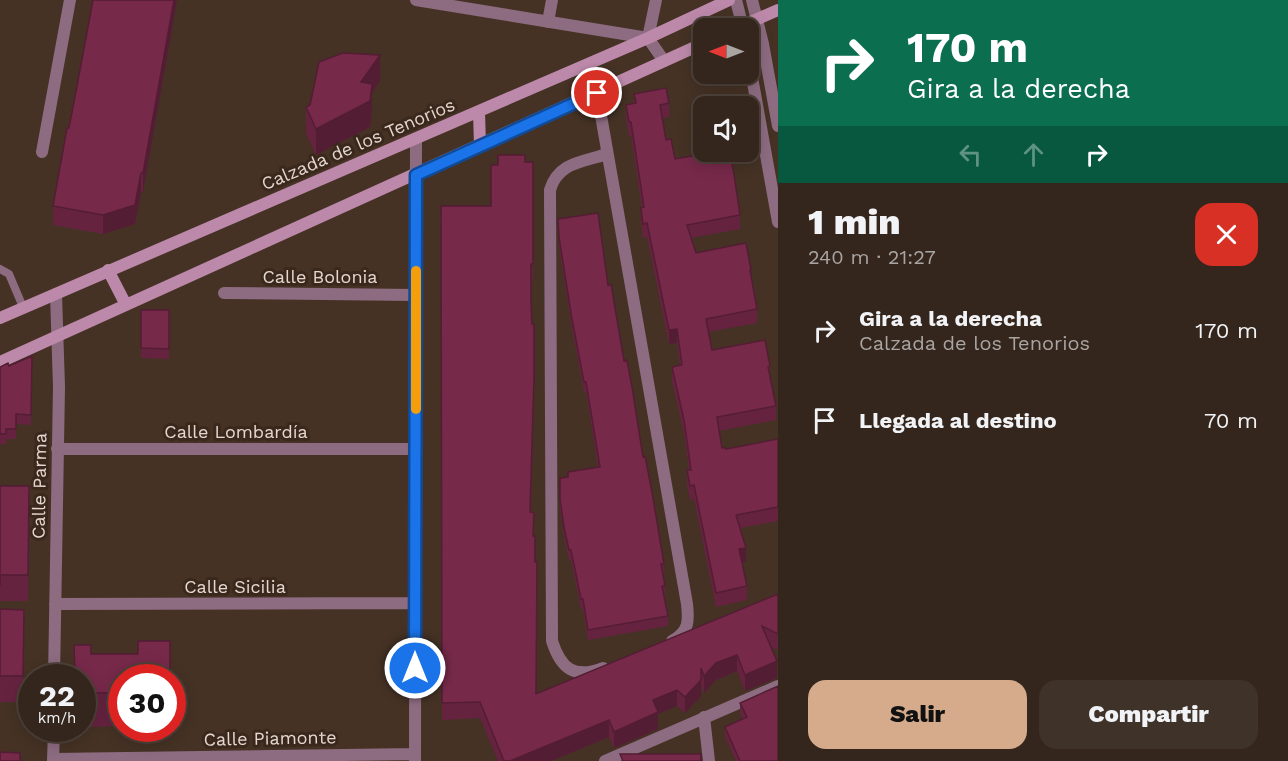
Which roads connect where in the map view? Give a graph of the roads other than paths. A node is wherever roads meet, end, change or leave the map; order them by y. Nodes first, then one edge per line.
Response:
1 (70, 0) edge
2 (416, 0) edge
3 (552, 0) edge
4 (656, 0) edge
5 (729, 0) edge
6 (736, 0) edge
7 (752, 0) edge
8 (474, 5) edge
9 (778, 10) edge
10 (739, 18) edge
11 (756, 18) edge
12 (759, 19) edge
13 (548, 22) junction
14 (759, 30) edge
15 (648, 38) junction
16 (693, 49) edge
17 (664, 61) junction
18 (753, 84) edge
19 (597, 93) junction
20 (479, 112) junction
21 (778, 126) edge
22 (416, 139) junction
23 (480, 145) junction
24 (42, 152) dead end
25 (607, 154) junction
26 (416, 175) junction
27 (778, 222) edge
28 (0, 269) edge
29 (108, 270) junction
30 (224, 293) dead end
31 (56, 294) junction
32 (416, 295) junction
33 (126, 305) junction
34 (23, 307) junction
35 (0, 318) edge
36 (58, 336) junction
37 (0, 362) edge
38 (57, 449) junction
39 (416, 449) junction
40 (415, 603) junction
41 (55, 604) junction
42 (664, 644) edge
43 (54, 664) edge
44 (612, 664) edge
45 (778, 686) edge
46 (704, 717) junction
47 (54, 742) edge
48 (415, 758) edge
49 (53, 760) edge
50 (605, 761) edge
51 (709, 761) edge

1 - 24 street
2 - 8 street
3 - 13 street
4 - 15 street
5 - 15 street, Calzada de los Tenorios
6 - 10 street
7 - 11 street
8 - 13 street
9 - 12 street
13 - 15 street
14 - 21 street
15 - 17 street
15 - 20 street, Calzada de los Tenorios
16 - 17 street
17 - 19 street
18 - 27 street
19 - 23 street
19 - 25 street
20 - 22 street, Calzada de los Tenorios
20 - 23 street
22 - 26 street
22 - 29 street, Calzada de los Tenorios
23 - 26 street
25 - 42 street
25 - 44 street
26 - 32 street
26 - 33 street
28 - 34 lane
29 - 31 street, Calzada de los Tenorios
29 - 33 street
30 - 32 street, Calle Bolonia
31 - 34 street, Calzada de los Tenorios
31 - 36 street, Calle Parma
32 - 39 street
33 - 36 street
34 - 35 street, Calzada de los Tenorios
36 - 37 street
36 - 38 street, Calle Parma
38 - 39 street, Calle Lombardía
38 - 41 street, Calle Parma
39 - 40 street
40 - 41 street, Calle Sicilia
40 - 48 street
41 - 43 street, Calle Parma
45 - 46 street
46 - 50 street
46 - 51 street
47 - 49 street
48 - 49 street, Calle Piamonte

